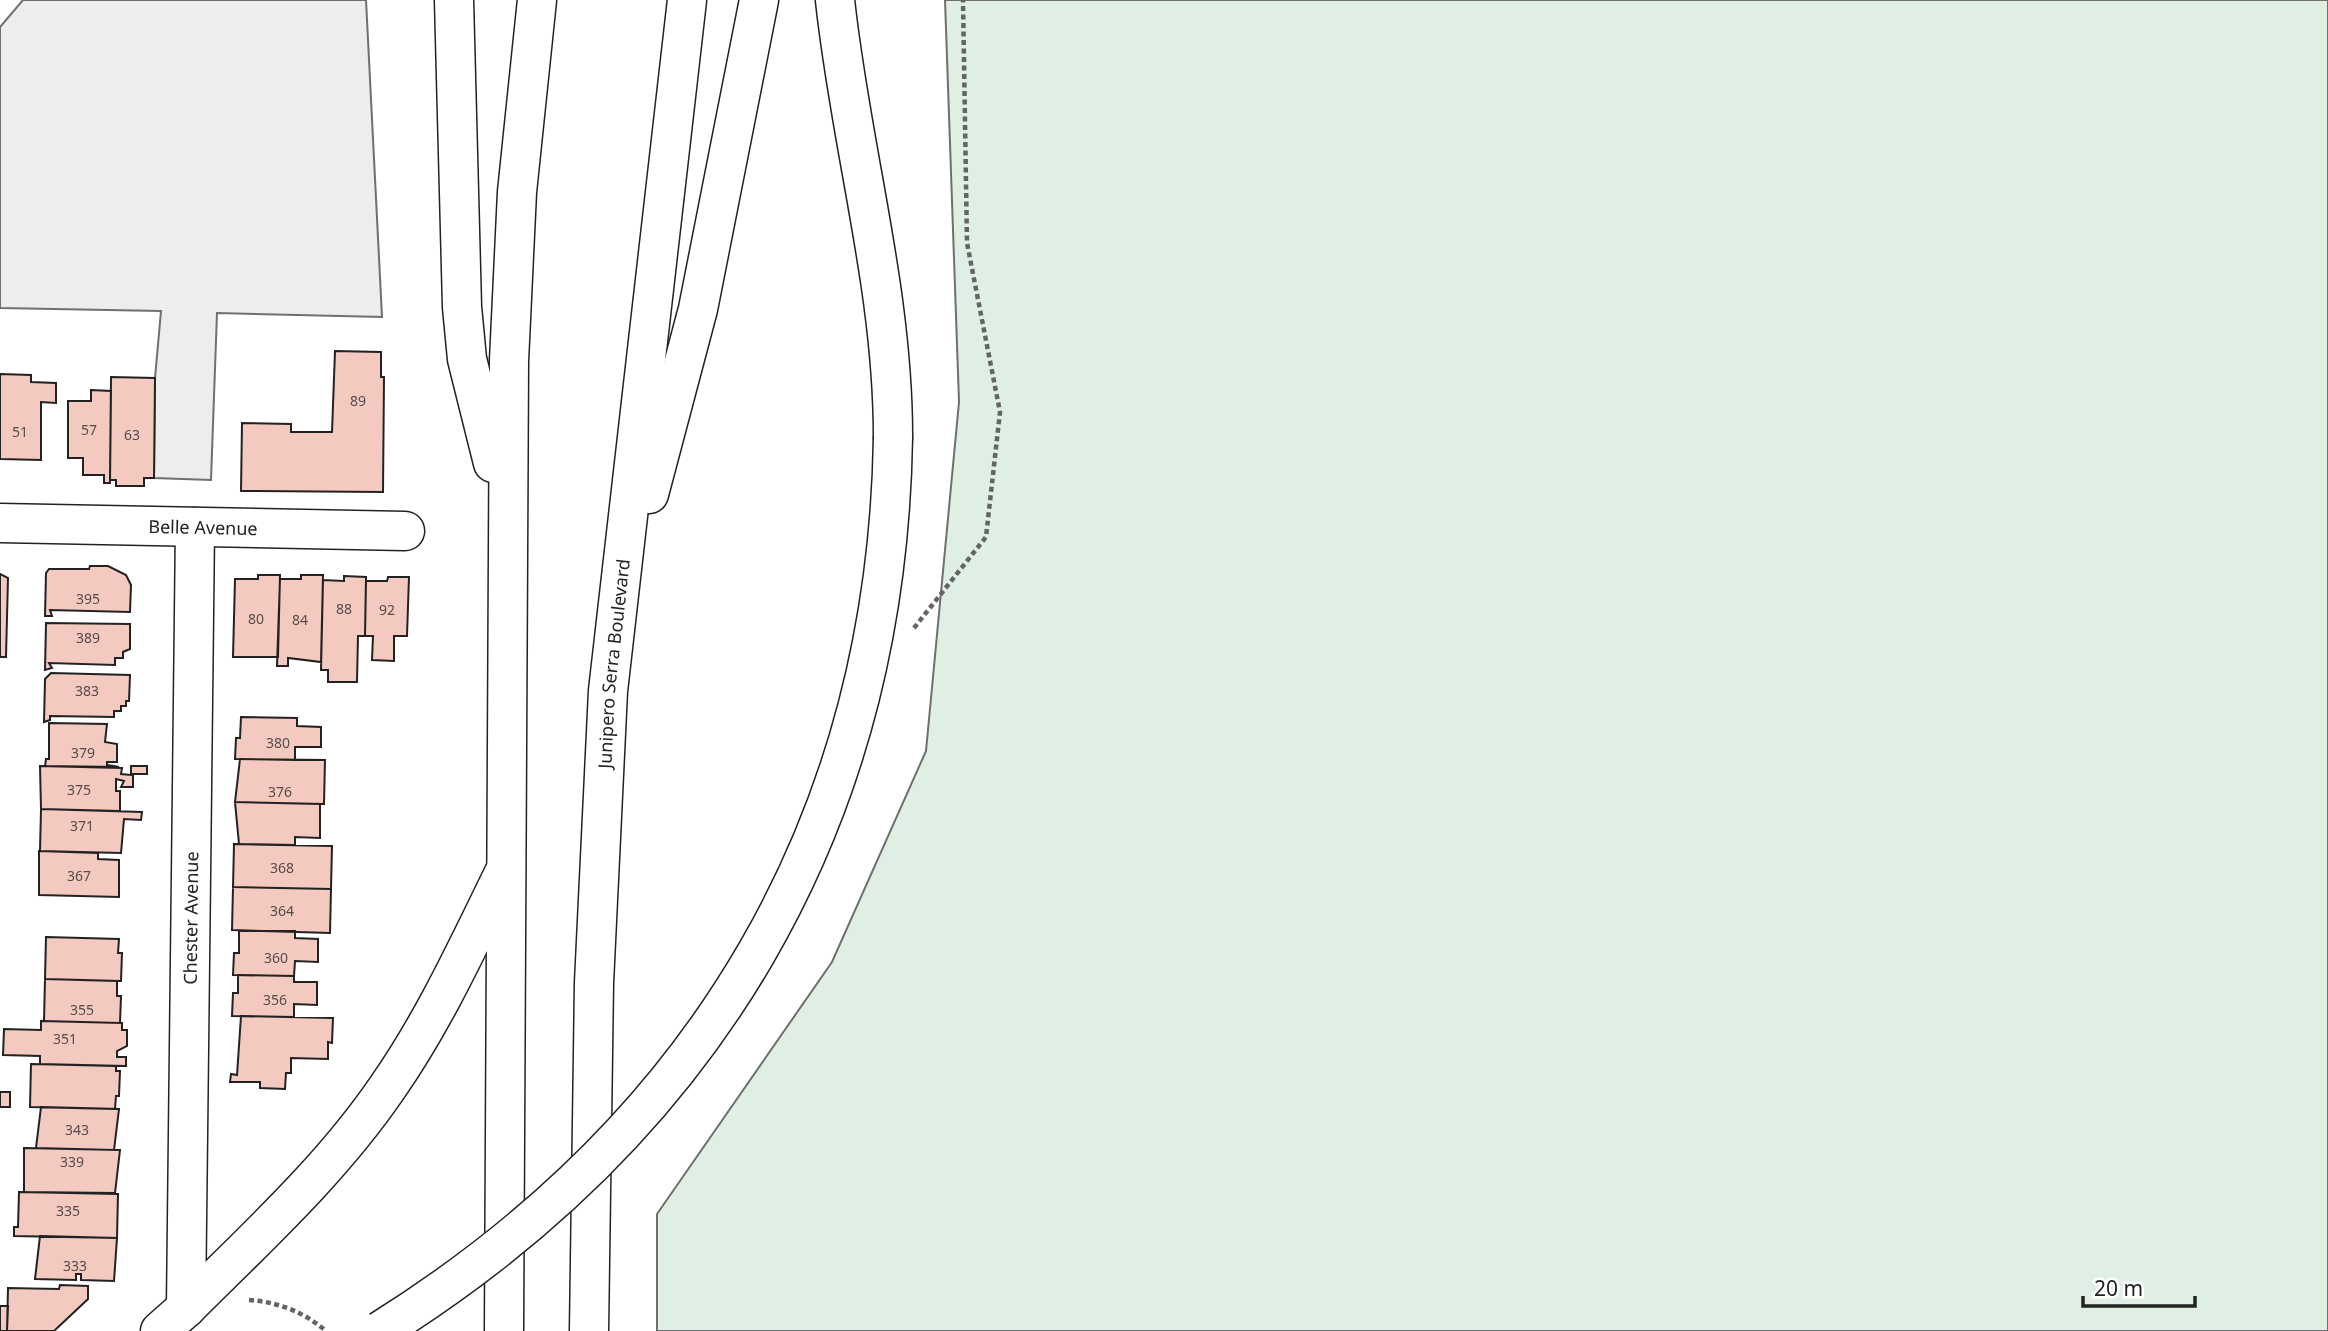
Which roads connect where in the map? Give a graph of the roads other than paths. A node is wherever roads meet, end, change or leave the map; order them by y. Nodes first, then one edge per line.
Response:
1 (454, 0) edge
2 (537, 0) edge
3 (687, 0) edge
4 (759, 0) edge
5 (835, 0) edge
6 (507, 517) junction
7 (0, 523) edge
8 (195, 527) junction
9 (405, 531) dead end
10 (613, 621) junction
11 (508, 865) junction
12 (174, 1320) edge
13 (589, 1326) edge
14 (380, 1331) edge
15 (504, 1331) edge

1 - 6 main road
2 - 6 main road
3 - 10 main road, Junipero Serra Boulevard
4 - 10 main road
5 - 14 main road, bridge
6 - 11 main road
7 - 8 main road, Belle Avenue
8 - 9 main road, Belle Avenue
8 - 12 main road, Chester Avenue
10 - 13 main road, Junipero Serra Boulevard
11 - 12 main road
11 - 15 main road

